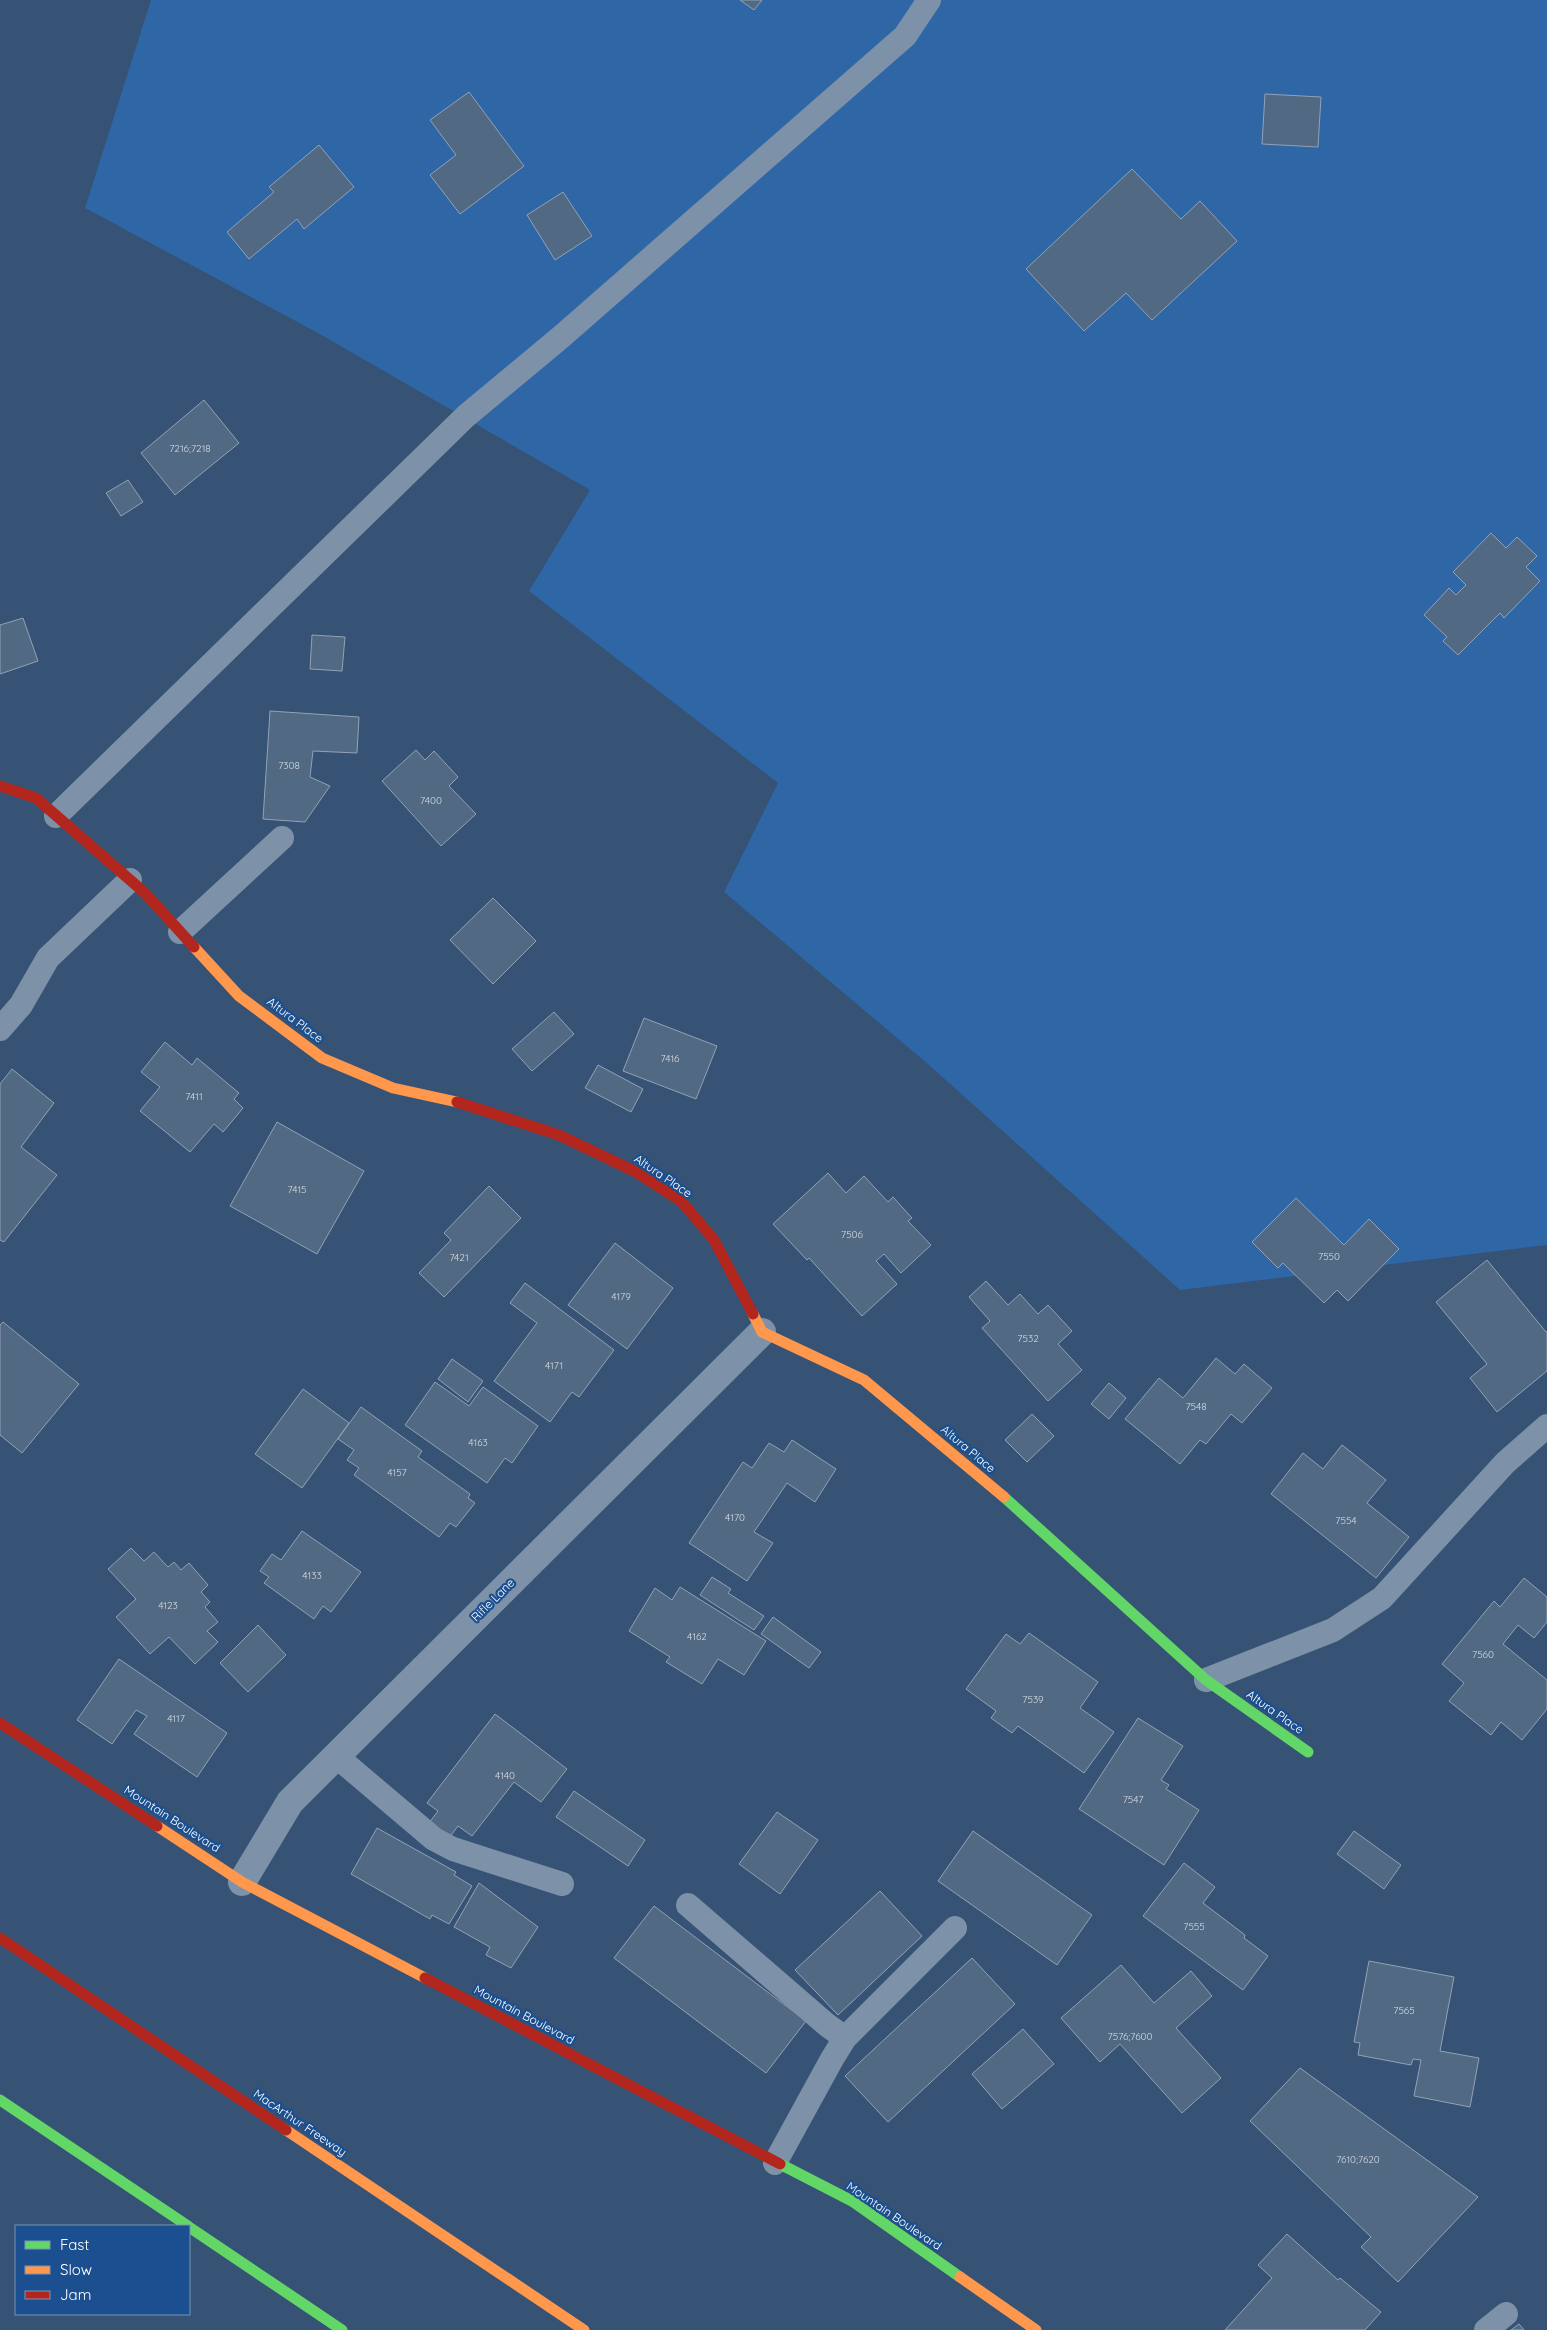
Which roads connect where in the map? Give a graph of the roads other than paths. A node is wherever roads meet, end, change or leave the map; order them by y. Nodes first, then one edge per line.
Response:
1 (929, 0) edge
2 (0, 786) edge
3 (56, 816) junction
4 (282, 838) dead end
5 (130, 880) junction
6 (180, 932) junction
7 (0, 1029) edge
8 (762, 1332) junction
9 (1547, 1426) edge
10 (1206, 1680) junction
11 (0, 1723) edge
12 (1308, 1752) dead end
13 (336, 1756) junction
14 (242, 1882) junction
15 (562, 1884) dead end
16 (688, 1905) dead end
17 (955, 1928) dead end
18 (0, 1938) edge
19 (845, 2038) junction
20 (0, 2100) edge
21 (775, 2163) junction
22 (185, 2225) edge
23 (190, 2228) edge
24 (1506, 2314) dead end
25 (342, 2330) edge
26 (584, 2330) edge
27 (1036, 2330) edge
28 (1486, 2330) edge

1 - 3 lane
2 - 3 main road, Altura Place
3 - 5 main road, Altura Place
4 - 6 lane
5 - 6 main road, Altura Place
5 - 7 lane
6 - 8 main road, Altura Place
8 - 10 main road, Altura Place
8 - 13 street, Rifle Lane
9 - 10 lane
10 - 12 main road, Altura Place
11 - 14 main road, Mountain Boulevard
13 - 14 street, Rifle Lane
13 - 15 lane
14 - 21 main road, Mountain Boulevard
16 - 19 lane
17 - 19 lane
18 - 26 main road, MacArthur Freeway
19 - 21 lane
20 - 22 main road
21 - 27 main road, Mountain Boulevard
23 - 25 main road
24 - 28 lane

